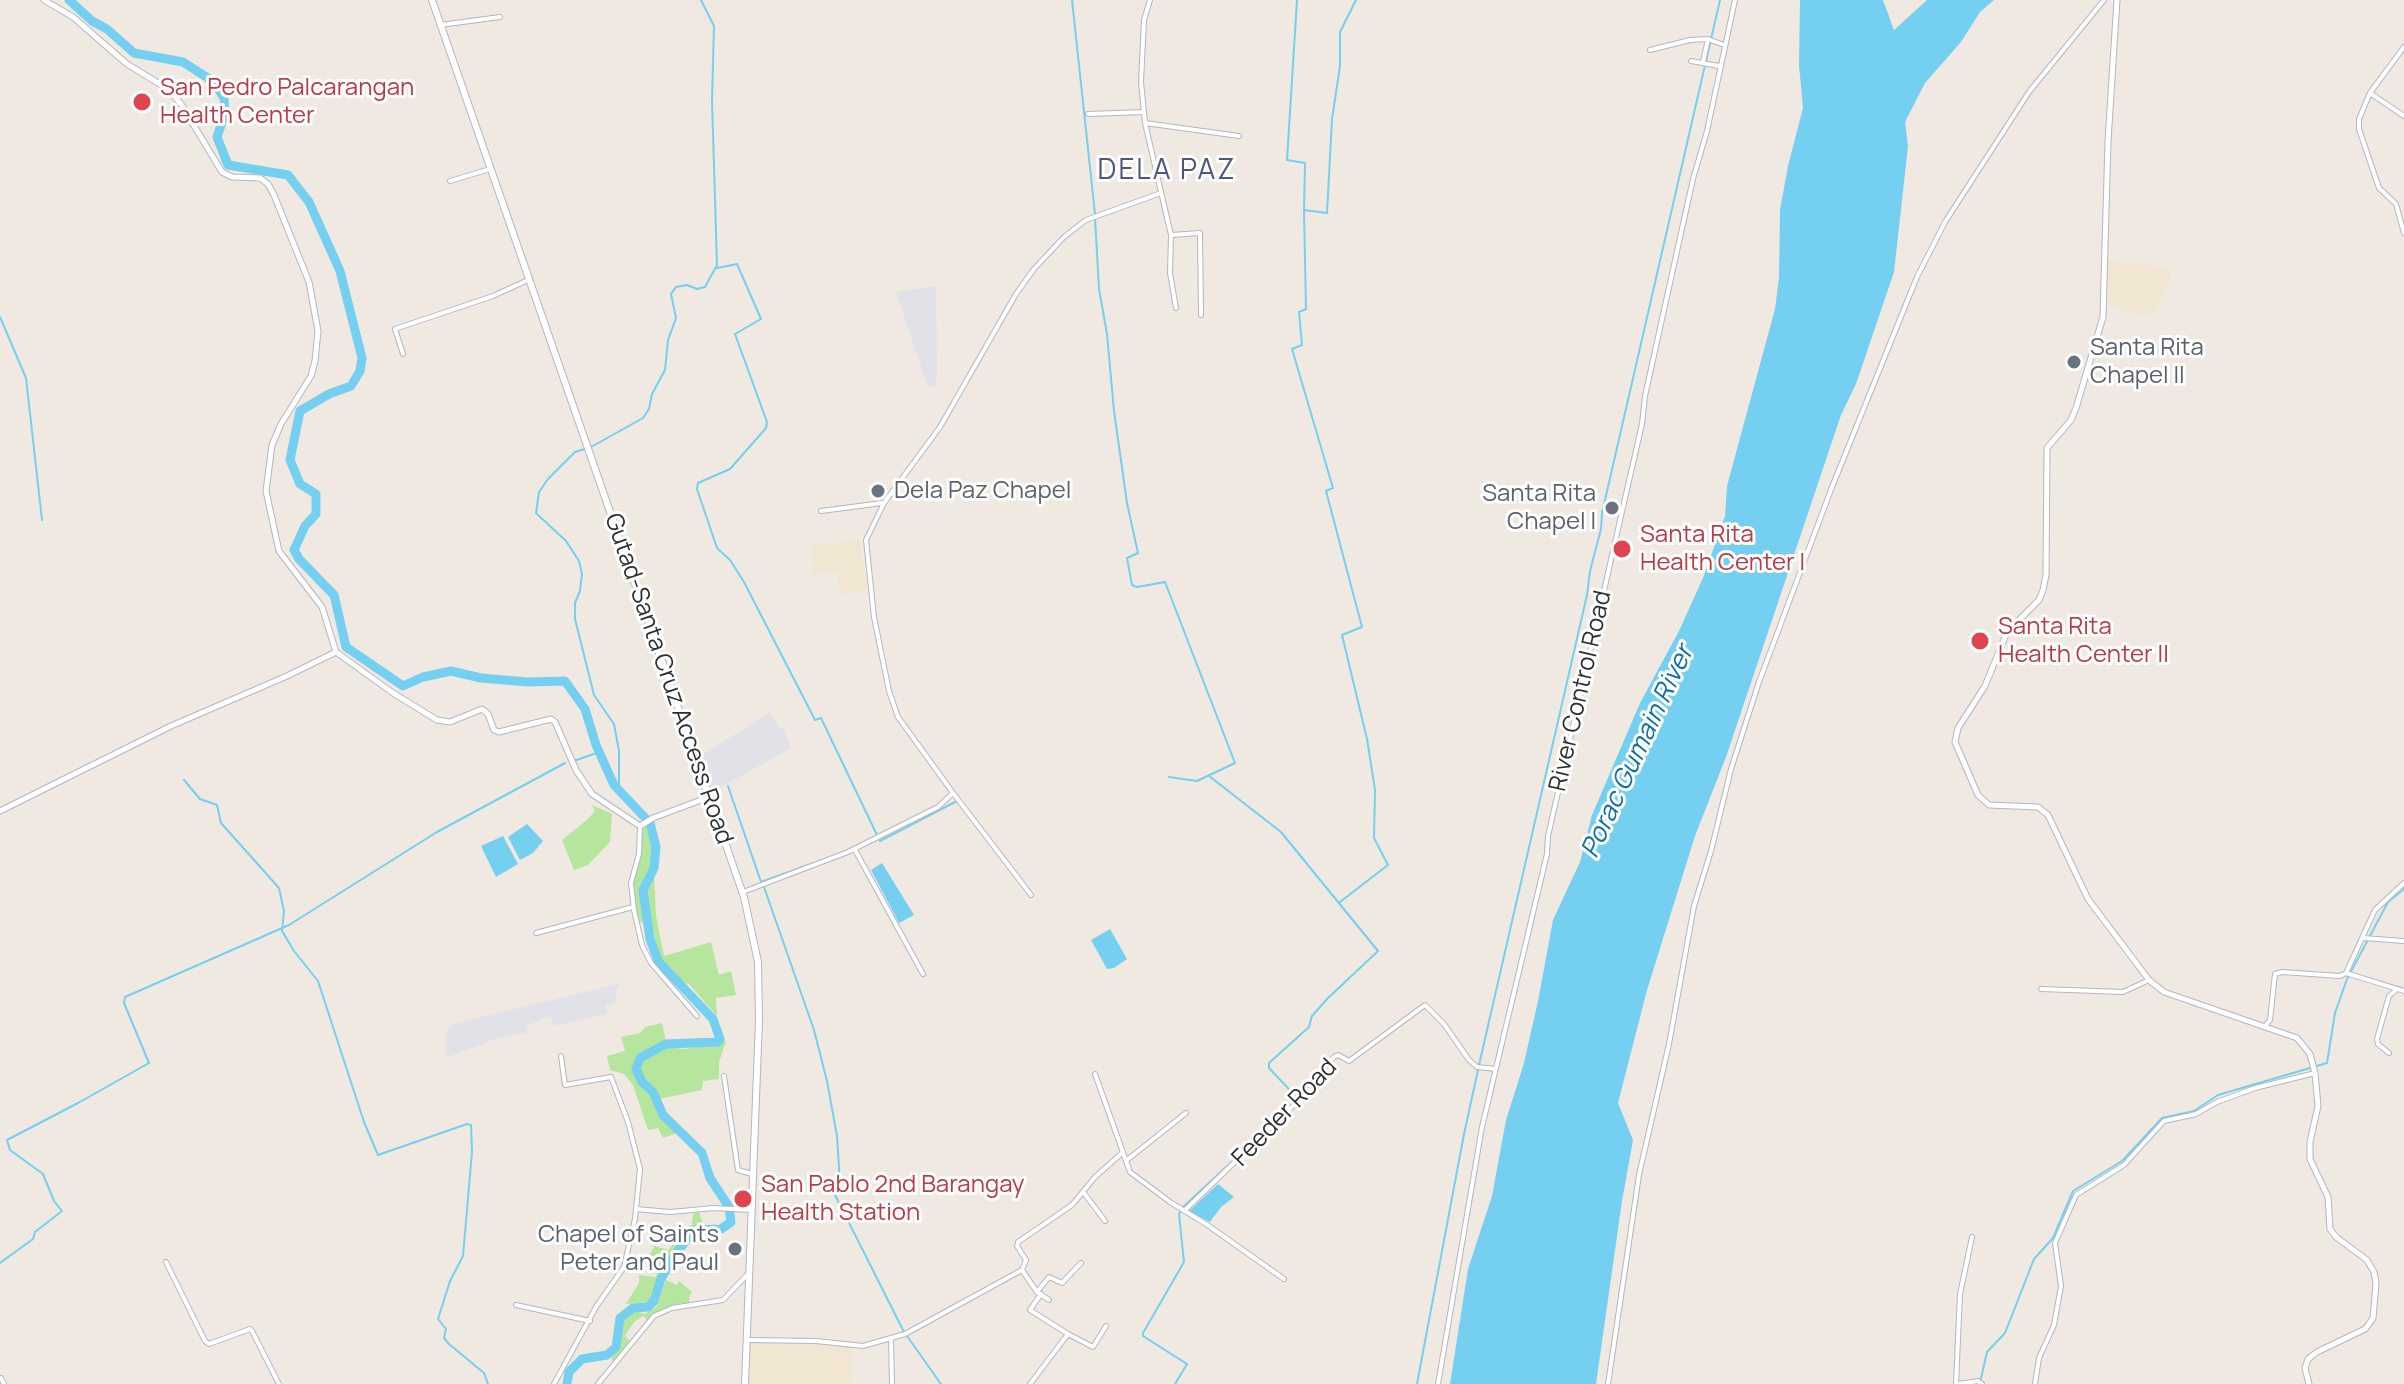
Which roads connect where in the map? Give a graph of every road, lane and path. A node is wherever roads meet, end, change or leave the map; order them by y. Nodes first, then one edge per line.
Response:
1 (44, 0) edge
2 (432, 0) edge
3 (1150, 0) edge
4 (1735, 0) edge
5 (2104, 0) edge
6 (2117, 0) edge
7 (500, 17) dead end
8 (440, 25) junction
9 (1708, 39) junction
10 (1724, 45) junction
11 (2404, 47) edge
12 (1650, 50) dead end
13 (1691, 61) dead end
14 (1703, 62) junction
15 (1719, 66) junction
16 (2370, 93) junction
17 (1144, 112) junction
18 (1088, 114) dead end
19 (2404, 116) edge
20 (1145, 123) junction
21 (1239, 136) dead end
22 (490, 169) junction
23 (450, 181) dead end
24 (1161, 193) junction
25 (2404, 233) edge
26 (1171, 235) junction
27 (528, 280) junction
28 (1176, 308) dead end
29 (1201, 315) dead end
30 (403, 354) dead end
31 (884, 503) junction
32 (821, 511) dead end
33 (336, 652) junction
34 (953, 793) junction
35 (710, 797) junction
36 (0, 811) edge
37 (643, 824) junction
38 (854, 848) junction
39 (2404, 883) edge
40 (743, 892) junction
41 (1031, 895) dead end
42 (633, 907) junction
43 (536, 933) dead end
44 (2368, 939) junction
45 (2404, 941) edge
46 (2346, 973) junction
47 (923, 974) dead end
48 (2149, 980) junction
49 (2041, 989) dead end
50 (2397, 989) junction
51 (2404, 991) edge
52 (697, 1016) dead end
53 (2266, 1025) junction
54 (2389, 1053) dead end
55 (561, 1056) dead end
56 (1496, 1069) junction
57 (2315, 1073) junction
58 (1095, 1074) dead end
59 (724, 1076) dead end
60 (1186, 1113) dead end
61 (1122, 1153) junction
62 (1127, 1160) junction
63 (752, 1174) junction
64 (1084, 1193) junction
65 (636, 1209) junction
66 (751, 1210) junction
67 (1182, 1210) junction
68 (1105, 1221) dead end
69 (1972, 1237) dead end
70 (166, 1262) dead end
71 (1081, 1263) dead end
72 (1022, 1270) junction
73 (748, 1274) junction
74 (1284, 1279) dead end
75 (1039, 1293) junction
76 (1049, 1300) dead end
77 (516, 1305) dead end
78 (590, 1321) junction
79 (1106, 1326) dead end
80 (1068, 1334) junction
81 (891, 1338) junction
82 (747, 1340) junction
83 (279, 1384) edge
84 (554, 1384) edge
85 (598, 1384) edge
86 (745, 1384) edge
87 (892, 1384) edge
88 (1030, 1384) edge
89 (1438, 1384) edge
90 (1608, 1384) edge
91 (1957, 1384) edge
92 (1982, 1384) edge
93 (2035, 1384) edge
94 (2309, 1384) edge

1 - 33 street
2 - 8 main road, Gutad-Santa Cruz Access Road
3 - 17 street
4 - 10 street, River Control Road
5 - 90 street
6 - 48 street
7 - 8 street
8 - 22 main road, Gutad-Santa Cruz Access Road
9 - 10 street
9 - 12 street
9 - 14 street
10 - 15 street, River Control Road
11 - 16 street
13 - 14 street
14 - 15 street
15 - 56 street, River Control Road
16 - 19 street
16 - 25 street
17 - 18 street
17 - 20 street
20 - 21 street
20 - 24 street
22 - 23 street
22 - 27 main road, Gutad-Santa Cruz Access Road
24 - 26 street
24 - 31 street
26 - 28 street
26 - 29 street
27 - 30 street
27 - 35 main road, Gutad-Santa Cruz Access Road
31 - 32 street
31 - 34 street
33 - 36 street
33 - 37 street
34 - 38 street
34 - 41 street
35 - 37 street
35 - 40 main road, Gutad-Santa Cruz Access Road
37 - 42 street
38 - 40 street
38 - 47 street
39 - 44 street
40 - 63 main road, Gutad-Santa Cruz Access Road
42 - 43 street
42 - 52 street
44 - 45 street
44 - 46 street
46 - 50 street
46 - 53 street
48 - 49 street
48 - 53 street
50 - 51 street
50 - 54 street
53 - 57 street
55 - 65 street
56 - 67 street, Feeder Road
56 - 89 street, River Control Road
57 - 93 street
57 - 94 street
58 - 61 street
59 - 63 street
60 - 62 street
61 - 62 street
61 - 64 street
62 - 67 street
63 - 66 main road, Gutad-Santa Cruz Access Road
64 - 68 street
64 - 72 street
65 - 66 street
65 - 78 street
66 - 73 main road, Gutad-Santa Cruz Access Road
67 - 74 street
69 - 91 street
70 - 83 street
71 - 75 street
72 - 75 street
72 - 81 street
73 - 82 main road, Gutad-Santa Cruz Access Road
73 - 85 street
75 - 76 street
75 - 80 street
77 - 78 street
78 - 84 street
79 - 80 street
80 - 88 street
81 - 82 street
81 - 87 street
82 - 86 main road, Gutad-Santa Cruz Access Road
91 - 92 street

